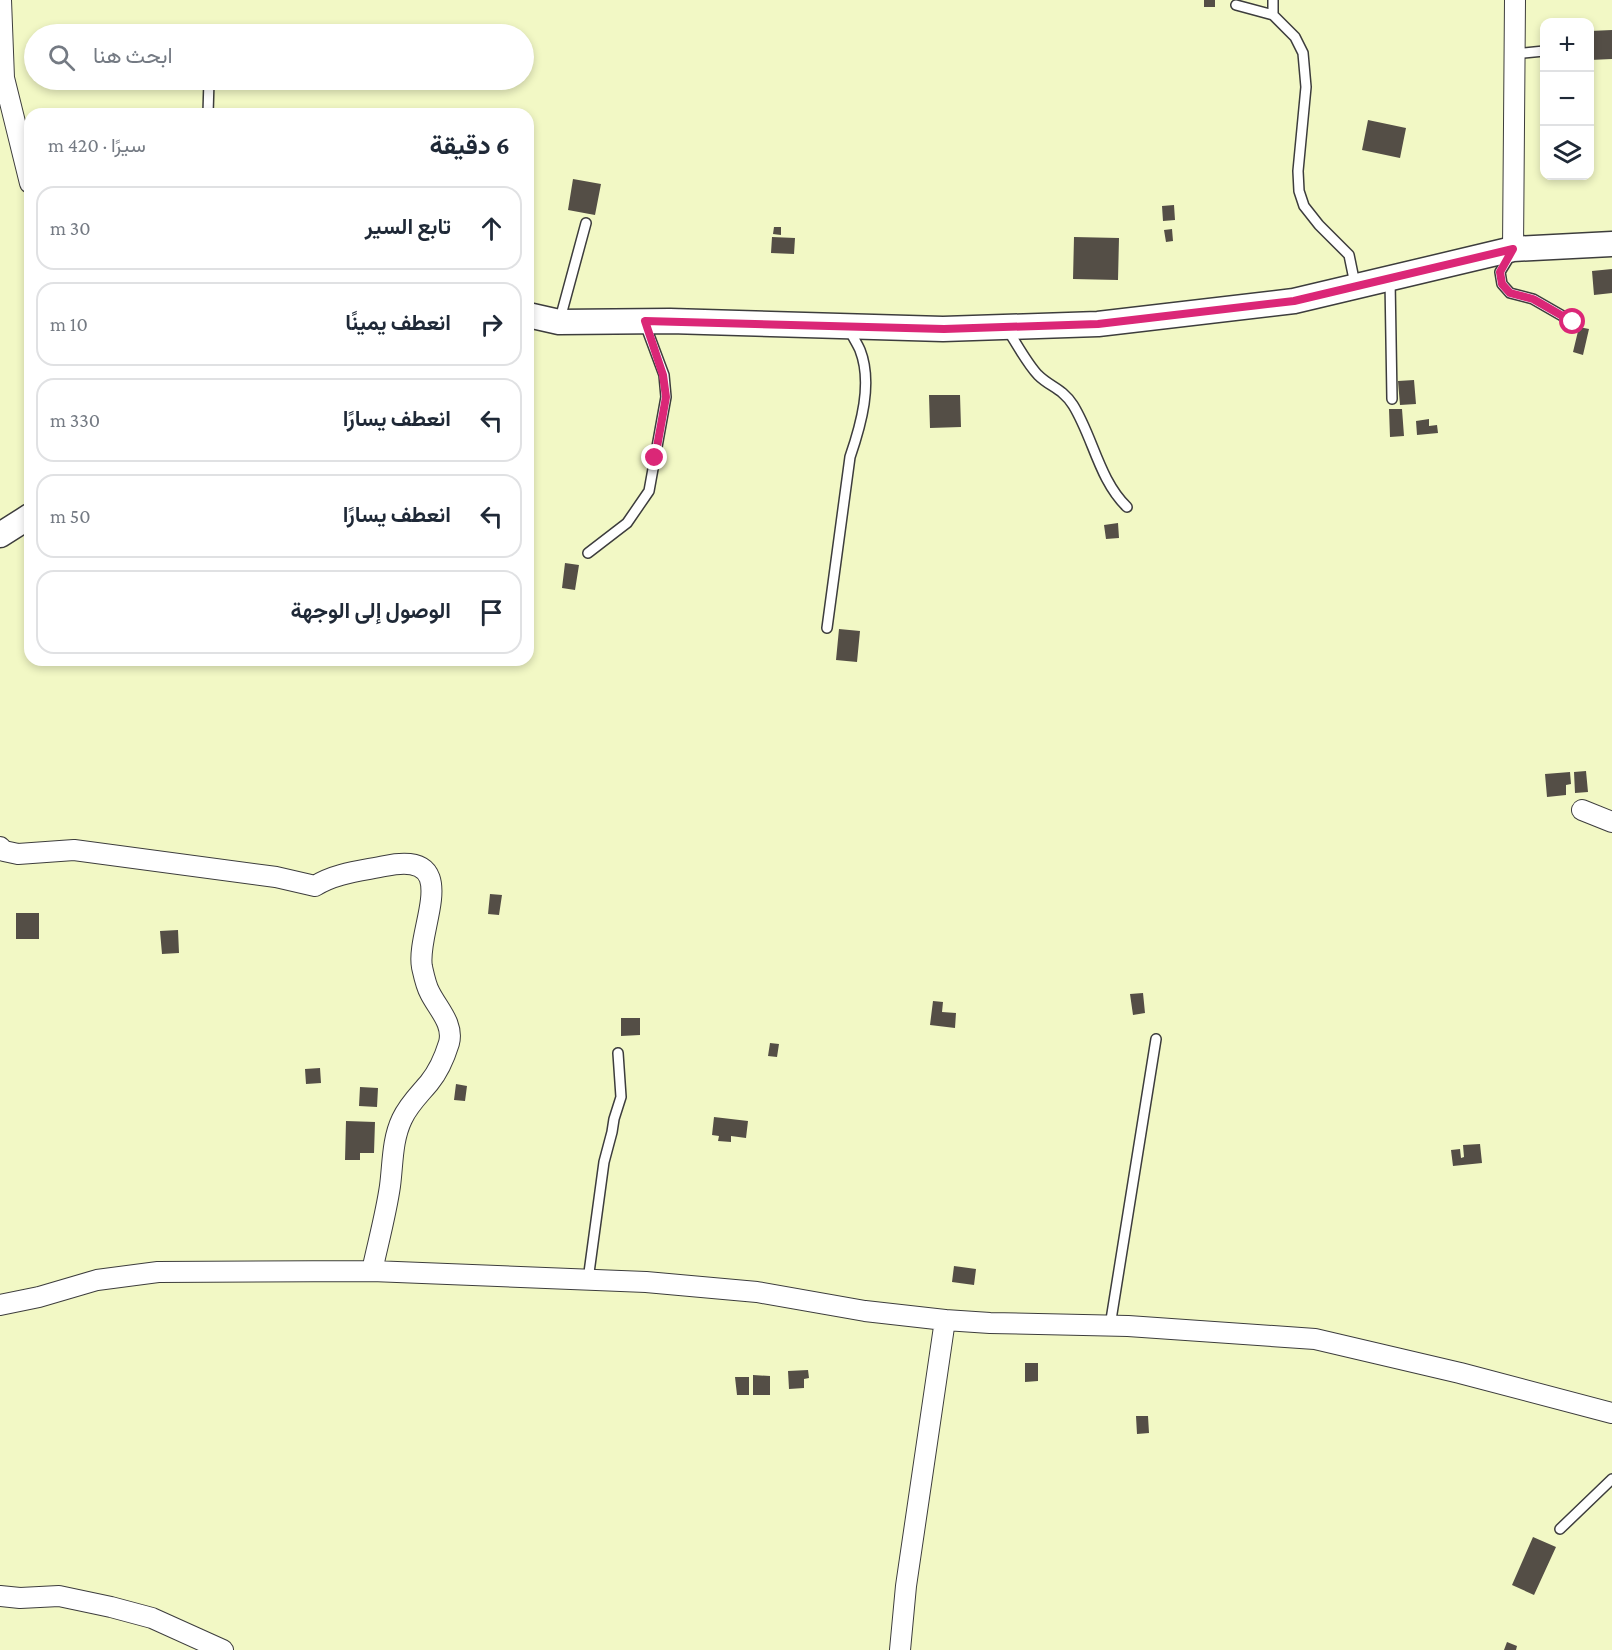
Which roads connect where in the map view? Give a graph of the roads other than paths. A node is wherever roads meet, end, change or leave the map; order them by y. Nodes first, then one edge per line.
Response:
1 (1, 0) edge
2 (1273, 0) edge
3 (1515, 0) edge
4 (1236, 5) dead end
5 (1273, 15) junction
6 (1540, 52) edge
7 (1515, 54) junction
8 (209, 90) edge
9 (208, 108) edge
10 (24, 159) edge
11 (586, 223) dead end
12 (1612, 244) edge
13 (1513, 249) junction
14 (1390, 278) junction
15 (1356, 286) junction
16 (534, 316) edge
17 (645, 321) junction
18 (559, 322) junction
19 (1573, 322) dead end
20 (848, 327) junction
21 (1006, 327) junction
22 (1392, 399) dead end
23 (1127, 507) dead end
24 (24, 520) edge
25 (0, 535) edge
26 (588, 553) dead end
27 (827, 628) dead end
28 (1582, 810) dead end
29 (1612, 822) edge
30 (0, 847) edge
31 (1156, 1039) dead end
32 (618, 1053) dead end
33 (372, 1270) junction
34 (588, 1280) junction
35 (0, 1305) edge
36 (945, 1320) junction
37 (1110, 1326) junction
38 (1612, 1413) edge
39 (1612, 1479) edge
40 (1560, 1529) dead end
41 (0, 1596) edge
42 (223, 1650) edge
43 (900, 1650) edge

1 - 10 street
2 - 5 lane
3 - 7 street
4 - 5 lane
5 - 15 lane
6 - 7 lane
7 - 13 street
8 - 9 lane
11 - 18 lane
12 - 13 street
13 - 14 street
13 - 19 lane
14 - 15 street
14 - 22 lane
15 - 21 street
16 - 18 street
17 - 18 street
17 - 20 street
17 - 26 lane
20 - 21 street
20 - 27 lane
21 - 23 lane
24 - 25 street
28 - 29 street
30 - 33 street
31 - 37 lane
32 - 34 lane
33 - 34 street
33 - 35 street
34 - 36 street
36 - 37 street
36 - 43 street
37 - 38 street
39 - 40 lane
41 - 42 street

